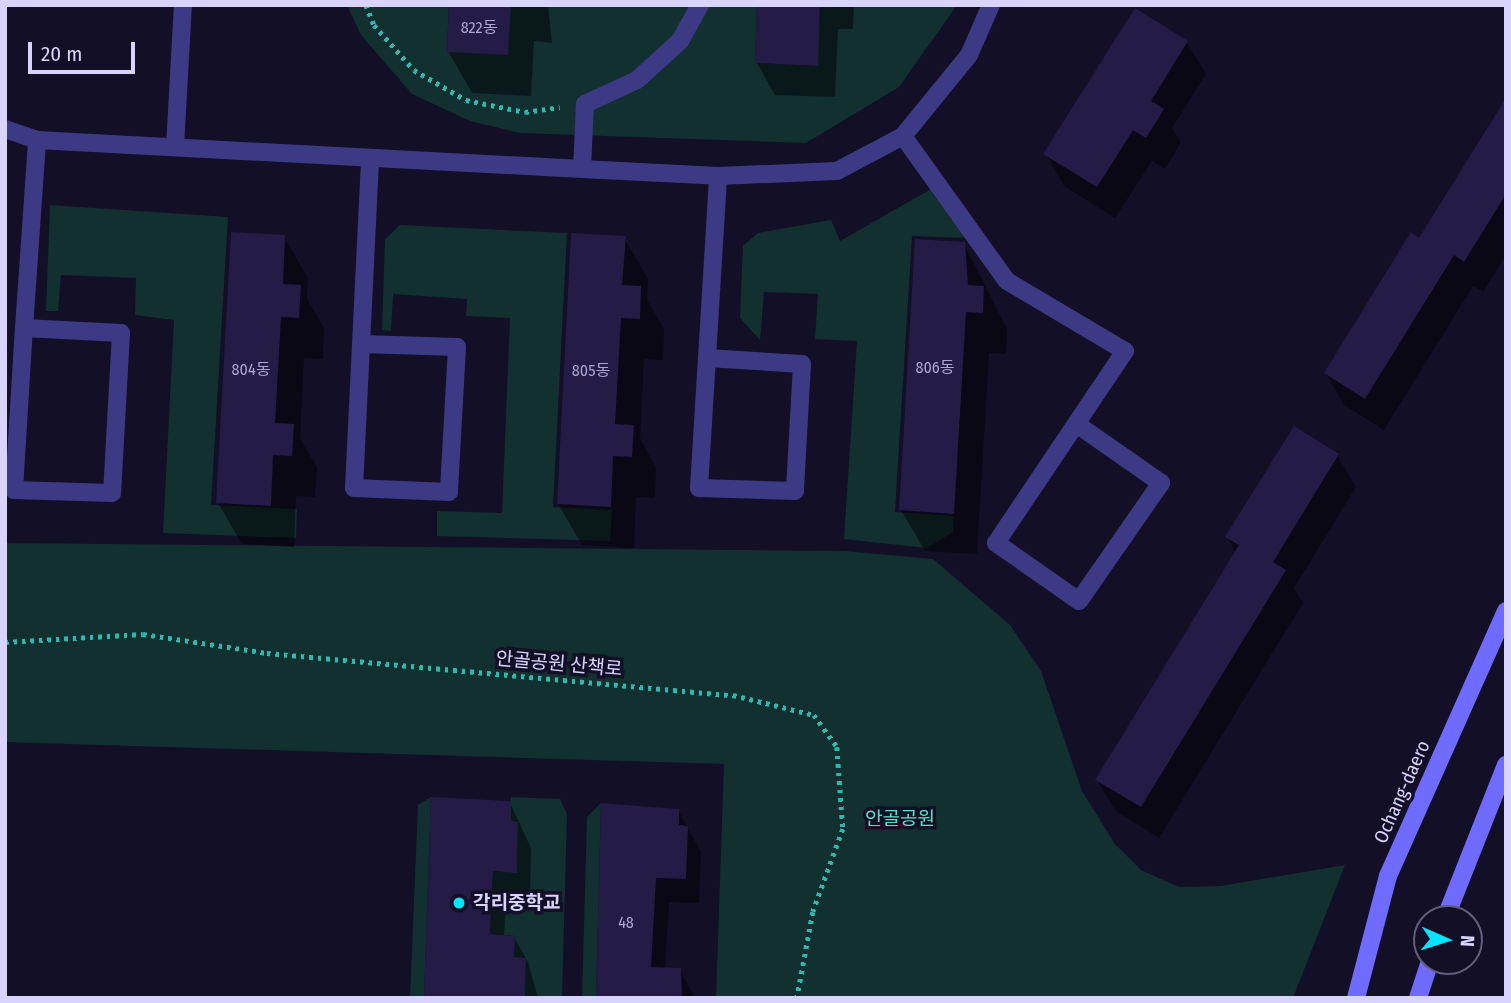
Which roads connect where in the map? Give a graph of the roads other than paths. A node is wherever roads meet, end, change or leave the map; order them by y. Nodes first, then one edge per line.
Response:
1 (183, 5) edge
2 (701, 5) edge
3 (991, 5) edge
4 (5, 129) edge
5 (903, 135) junction
6 (37, 140) junction
7 (175, 147) junction
8 (370, 159) junction
9 (582, 169) junction
10 (718, 176) junction
11 (24, 328) junction
12 (362, 344) junction
13 (707, 358) junction
14 (1078, 425) junction
15 (1506, 611) edge
16 (1506, 765) edge
17 (1451, 905) edge
18 (1426, 975) edge
19 (1356, 998) edge
20 (1419, 998) edge

1 - 7 lane
2 - 9 lane
3 - 5 lane
4 - 6 lane
5 - 10 lane
5 - 14 lane
6 - 7 lane
6 - 11 lane
7 - 8 lane
8 - 9 lane
8 - 12 lane
9 - 10 lane
10 - 13 lane
11 - 11 lane
12 - 12 lane
13 - 13 lane
14 - 14 lane
15 - 19 main road, Ochang-daero
16 - 17 main road
18 - 20 main road

